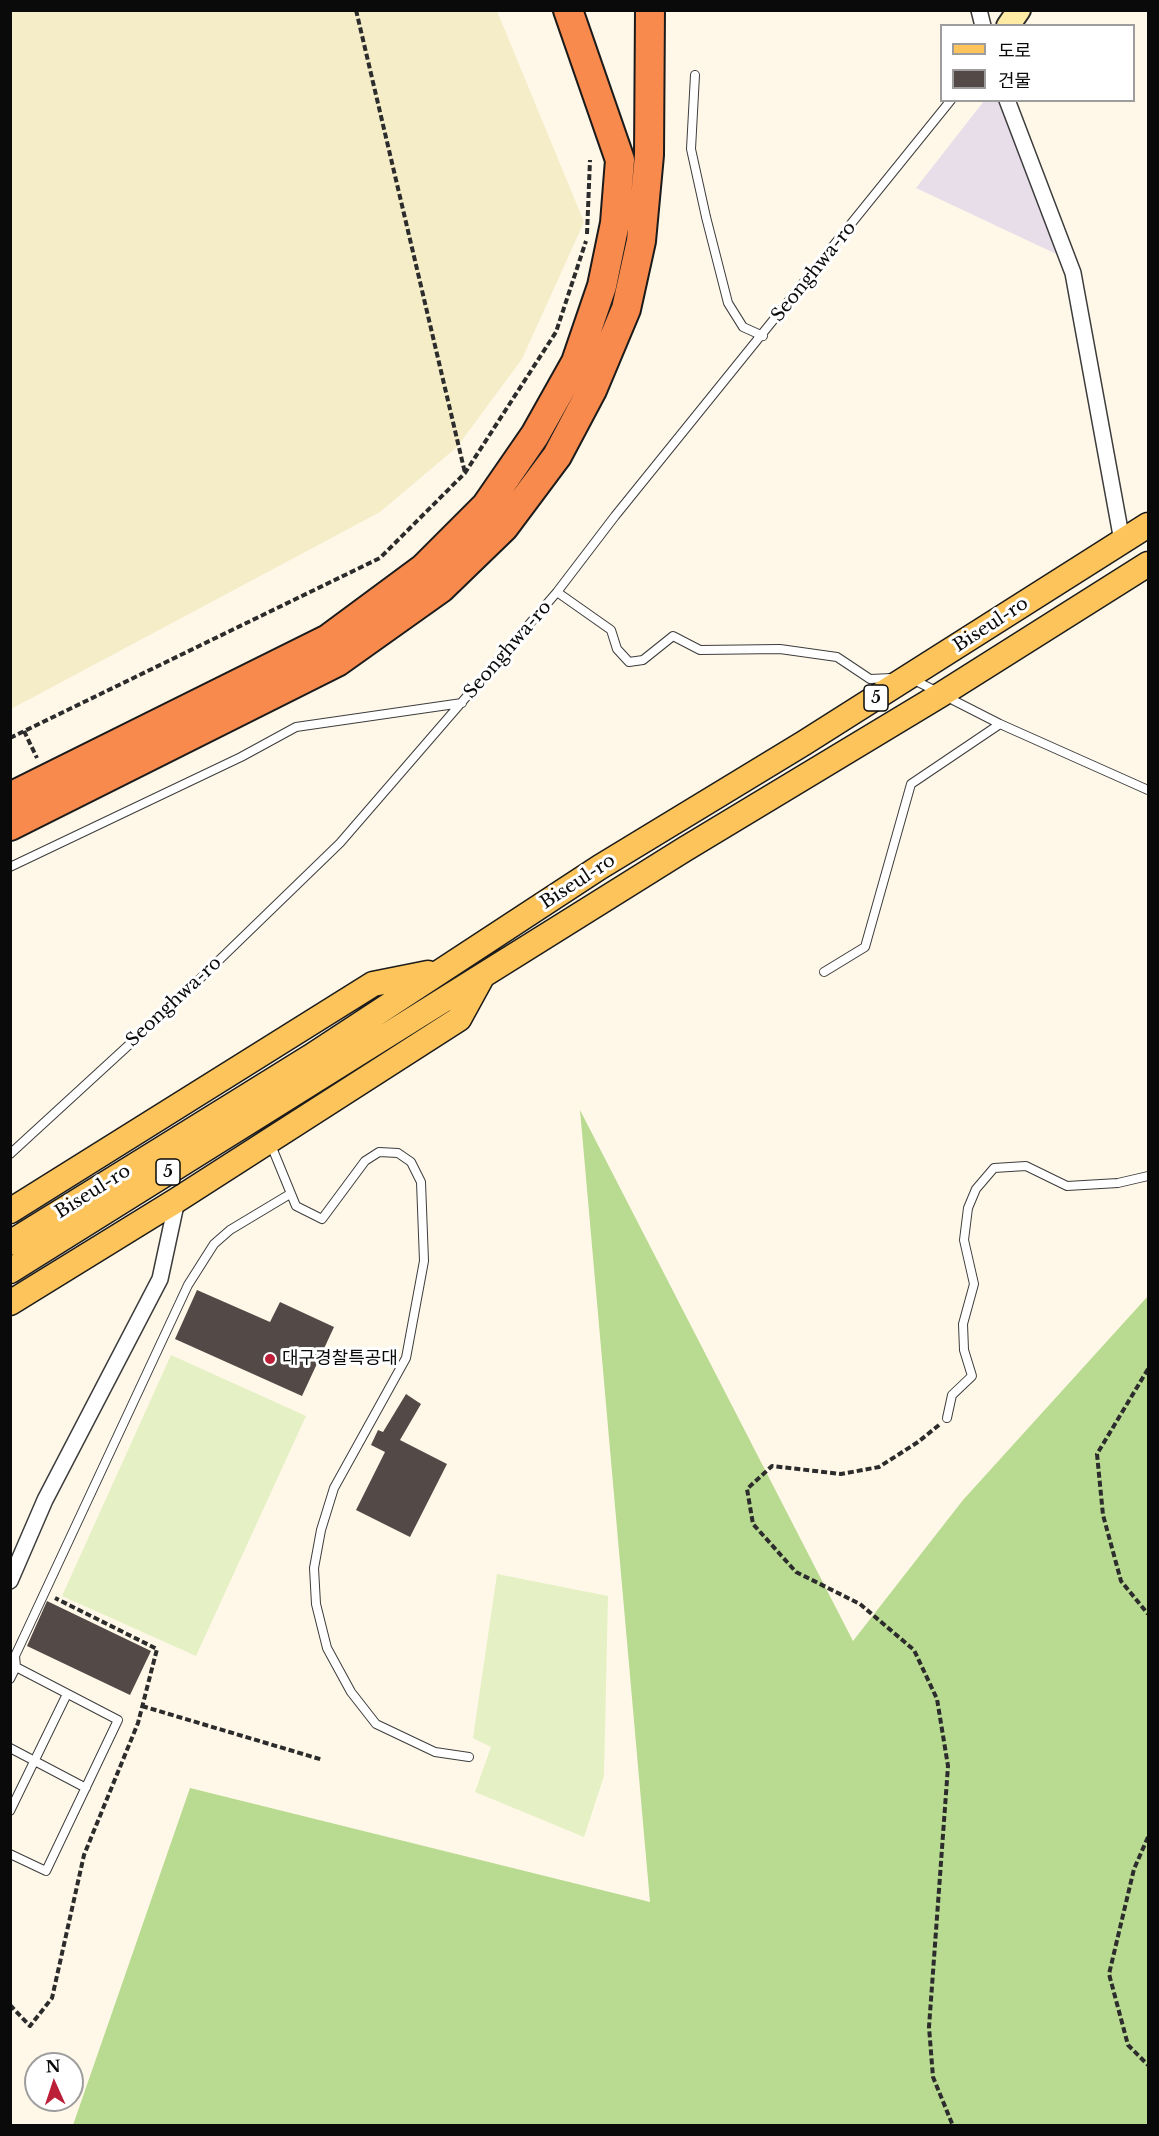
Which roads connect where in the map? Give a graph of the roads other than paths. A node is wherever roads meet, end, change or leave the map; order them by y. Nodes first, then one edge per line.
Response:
1 (568, 10) edge
2 (650, 10) edge
3 (1019, 10) edge
4 (1009, 24) edge
5 (694, 75) dead end
6 (949, 102) edge
7 (1008, 102) edge
8 (763, 336) junction
9 (1149, 525) edge
10 (1122, 541) junction
11 (1149, 564) edge
12 (557, 592) junction
13 (909, 677) junction
14 (942, 694) junction
15 (462, 703) junction
16 (1000, 724) junction
17 (1149, 790) edge
18 (10, 796) edge
19 (10, 826) edge
20 (10, 867) edge
21 (441, 970) junction
22 (824, 972) dead end
23 (483, 975) junction
24 (318, 1066) junction
25 (270, 1140) junction
26 (11, 1152) edge
27 (1149, 1176) edge
28 (290, 1194) junction
29 (177, 1200) junction
30 (10, 1211) edge
31 (10, 1244) edge
32 (10, 1271) edge
33 (10, 1303) edge
34 (947, 1418) road end
35 (10, 1581) edge
36 (16, 1667) junction
37 (10, 1679) edge
38 (67, 1694) junction
39 (10, 1748) edge
40 (469, 1757) dead end
41 (35, 1761) junction
42 (86, 1788) junction
43 (10, 1811) edge
44 (10, 1854) edge

1 - 18 highway
2 - 19 highway
3 - 4 main road
5 - 8 lane
6 - 8 lane, Seonghwa-ro
7 - 10 street
8 - 12 lane, Seonghwa-ro
9 - 10 main road, Biseul-ro / 5
10 - 13 main road, Biseul-ro / 5
11 - 14 main road, Biseul-ro / 5
12 - 13 lane
12 - 15 lane, Seonghwa-ro
13 - 14 lane
13 - 21 main road, Biseul-ro / 5
14 - 16 lane
14 - 23 main road, Biseul-ro / 5
15 - 20 lane
15 - 26 lane, Seonghwa-ro
16 - 17 lane
16 - 22 lane
21 - 24 main road, Biseul-ro / 5
21 - 30 main road
23 - 24 main road, Biseul-ro / 5
23 - 25 main road
24 - 31 main road, Biseul-ro / 5
24 - 32 main road, Biseul-ro / 5
25 - 28 lane
25 - 29 main road
27 - 34 lane
28 - 36 lane
28 - 40 lane
29 - 33 main road
29 - 35 street
36 - 37 lane
36 - 38 lane
38 - 41 lane
38 - 42 lane
39 - 41 lane
41 - 42 lane
41 - 43 lane
42 - 44 lane

